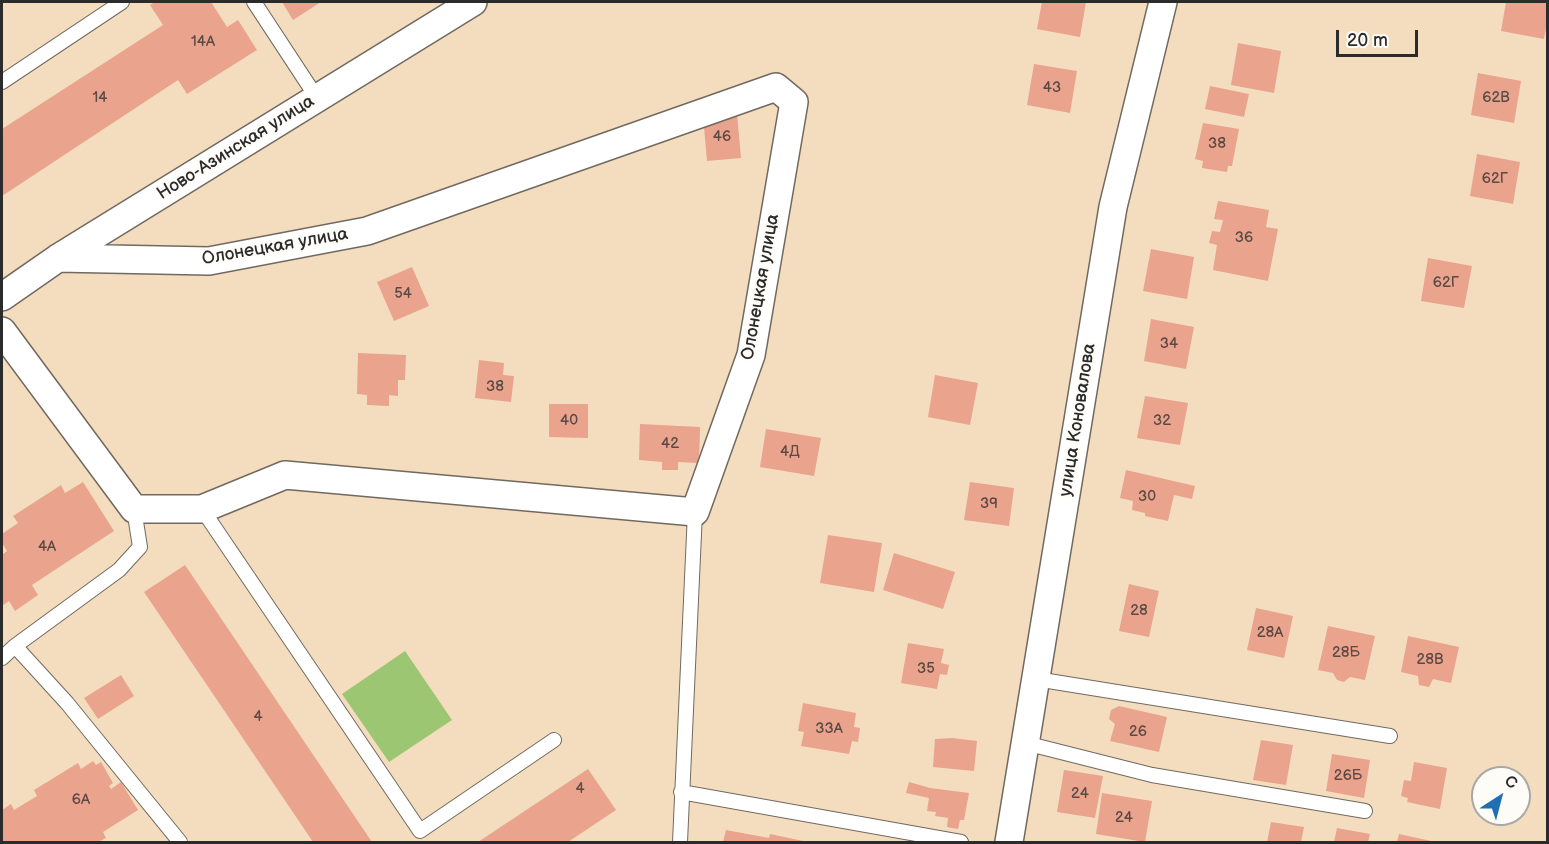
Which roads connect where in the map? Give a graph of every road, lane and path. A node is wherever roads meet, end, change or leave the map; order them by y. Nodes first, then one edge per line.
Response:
1 (122, 2) edge
2 (254, 2) edge
3 (473, 2) edge
4 (1163, 2) edge
5 (2, 82) edge
6 (317, 98) junction
7 (58, 258) junction
8 (2, 297) edge
9 (2, 331) edge
10 (134, 509) junction
11 (202, 509) junction
12 (695, 512) junction
13 (15, 646) junction
14 (2, 658) edge
15 (1036, 680) junction
16 (1390, 736) dead end
17 (554, 740) dead end
18 (1025, 742) junction
19 (681, 792) junction
20 (1365, 811) dead end
21 (180, 843) edge
22 (680, 843) edge
23 (961, 843) edge
24 (1009, 843) edge

1 - 5 lane
2 - 6 lane
3 - 6 street, Ново-Азинская улица
4 - 15 street, улица Коновалова
6 - 7 street, Ново-Азинская улица
7 - 8 street, Ново-Азинская улица
7 - 12 street, Олонецкая улица
9 - 10 street
10 - 11 street
10 - 13 lane
11 - 12 street
11 - 17 lane
12 - 19 lane
13 - 14 lane
13 - 21 lane
15 - 16 lane
15 - 18 street, улица Коновалова
18 - 20 lane
18 - 24 street, улица Коновалова
19 - 22 lane
19 - 23 lane

